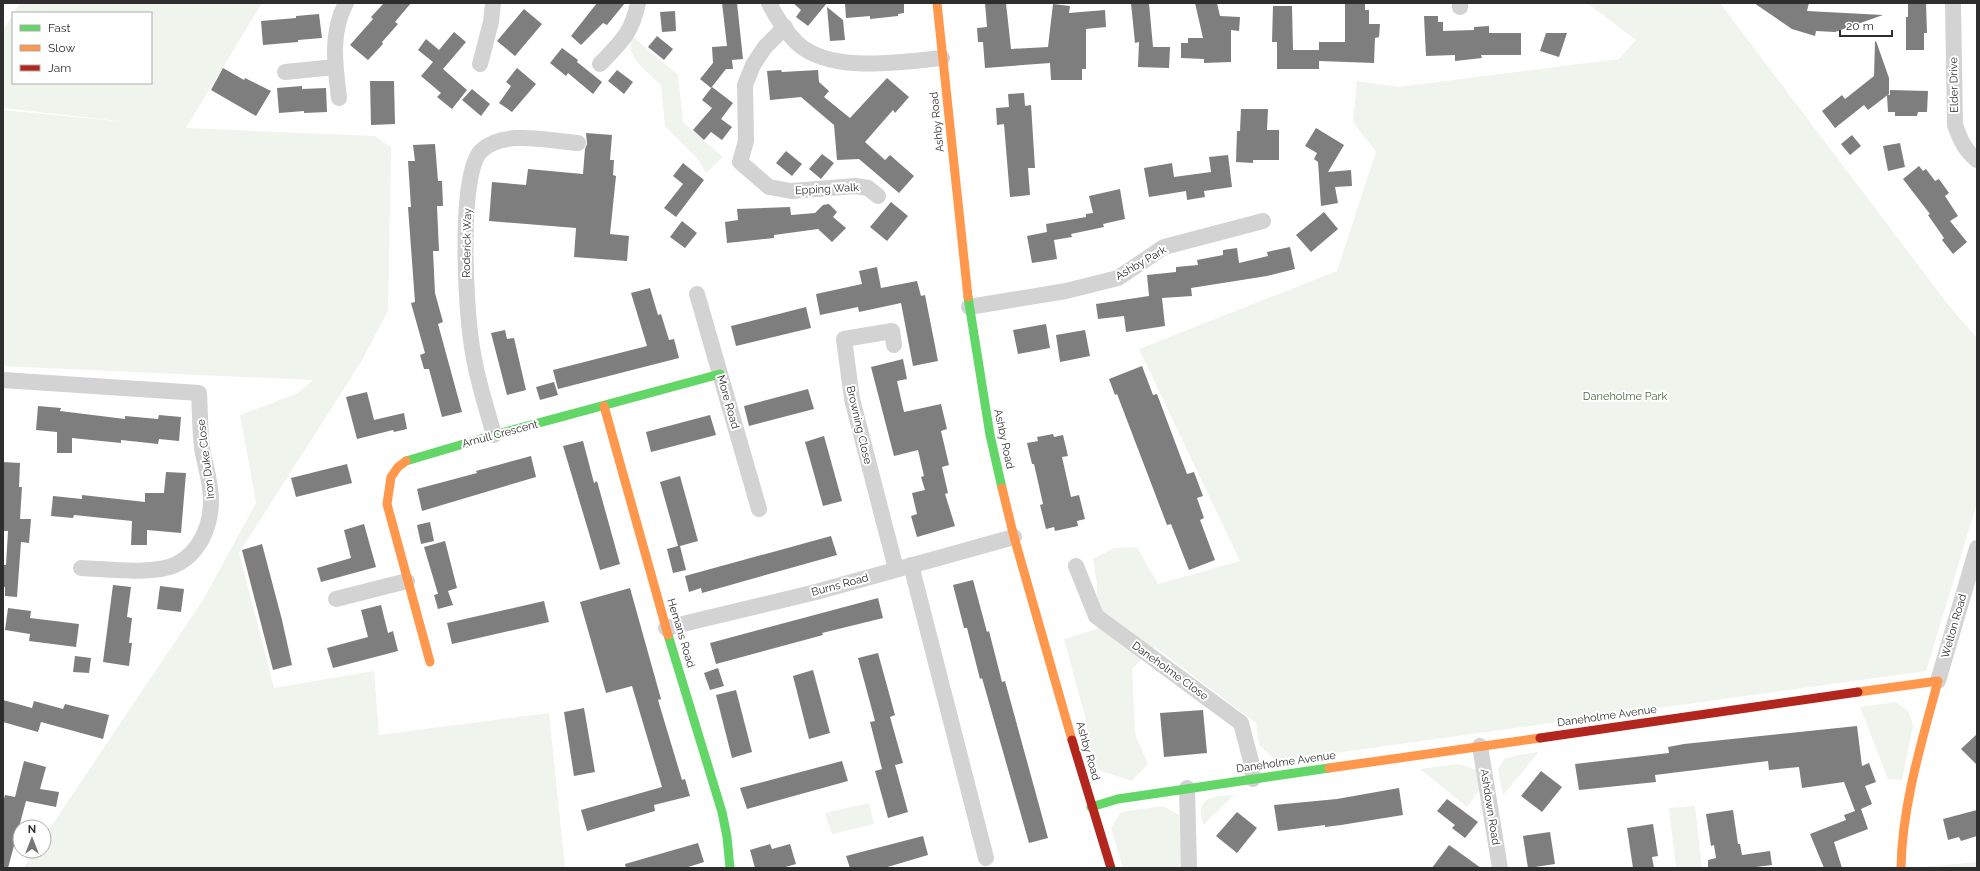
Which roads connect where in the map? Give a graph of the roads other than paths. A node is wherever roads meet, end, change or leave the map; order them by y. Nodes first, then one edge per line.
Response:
1 (346, 3) edge
2 (493, 3) edge
3 (638, 3) edge
4 (769, 3) edge
5 (937, 3) edge
6 (1953, 3) edge
7 (785, 27) junction
8 (942, 58) junction
9 (480, 64) dead end
10 (600, 64) dead end
11 (335, 67) junction
12 (285, 72) dead end
13 (339, 98) dead end
14 (578, 143) dead end
15 (1977, 160) edge
16 (878, 196) dead end
17 (1263, 221) dead end
18 (697, 294) dead end
19 (969, 307) junction
20 (894, 345) dead end
21 (720, 374) junction
22 (3, 380) edge
23 (604, 406) junction
24 (494, 435) junction
25 (759, 509) dead end
26 (1014, 537) junction
27 (1977, 548) edge
28 (1076, 566) dead end
29 (904, 567) junction
30 (81, 568) dead end
31 (407, 581) junction
32 (336, 599) dead end
33 (666, 628) junction
34 (430, 662) dead end
35 (1938, 681) junction
36 (1480, 746) junction
37 (1253, 779) junction
38 (1187, 788) junction
39 (1091, 807) junction
40 (986, 858) dead end
41 (730, 868) edge
42 (1110, 868) edge
43 (1189, 868) edge
44 (1500, 868) edge
45 (1901, 868) edge

1 - 11 street
2 - 9 street
3 - 10 street
4 - 7 street
5 - 8 street, Ashby Road
6 - 15 street, Elder Drive
7 - 8 street
7 - 16 street, Epping Walk
8 - 19 street, Ashby Road
11 - 12 street
11 - 13 street
14 - 24 street, Roderick Way
17 - 19 street, Ashby Park
18 - 21 street, More Road
19 - 26 street, Ashby Road
20 - 29 street, Browning Close
21 - 23 street, Arnull Crescent
21 - 25 street, More Road
22 - 30 street, Iron Duke Close
23 - 24 street, Arnull Crescent
23 - 33 street, Hemans Road
24 - 31 street, Arnull Crescent
26 - 29 street, Burns Road
26 - 39 street, Ashby Road
27 - 35 street, Welton Road
28 - 37 street, Daneholme Close
29 - 33 street, Burns Road
29 - 40 street
31 - 32 street
31 - 34 street, Arnull Crescent
33 - 41 street, Hemans Road
35 - 36 street, Daneholme Avenue
35 - 45 street
36 - 37 street, Daneholme Avenue
36 - 44 street, Ashdown Road
37 - 38 street, Daneholme Avenue
38 - 39 street, Daneholme Avenue
38 - 43 street
39 - 42 street, Ashby Road

